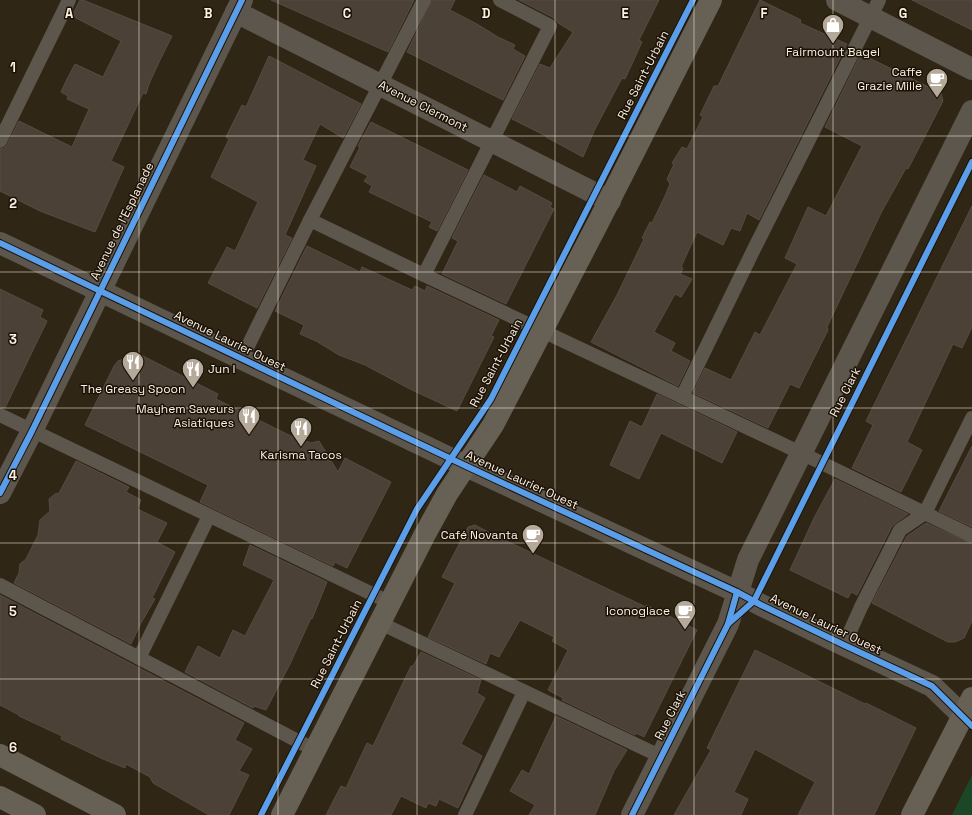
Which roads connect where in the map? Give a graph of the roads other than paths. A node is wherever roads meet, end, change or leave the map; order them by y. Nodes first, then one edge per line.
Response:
1 (69, 0) edge
2 (424, 0) edge
3 (500, 0) edge
4 (711, 0) edge
5 (837, 0) edge
6 (239, 6) edge
7 (875, 9) edge
8 (972, 69) edge
9 (381, 85) junction
10 (972, 111) edge
11 (492, 140) junction
12 (0, 142) edge
13 (610, 201) junction
14 (310, 220) junction
15 (0, 243) edge
16 (424, 275) junction
17 (100, 291) junction
18 (543, 330) junction
19 (242, 358) junction
20 (682, 397) junction
21 (0, 415) edge
22 (972, 418) edge
23 (32, 431) junction
24 (800, 453) junction
25 (466, 466) junction
26 (0, 493) edge
27 (925, 513) junction
28 (209, 516) junction
29 (972, 536) edge
30 (0, 585) edge
31 (738, 592) junction
32 (391, 603) junction
33 (380, 623) junction
34 (844, 645) junction
35 (139, 658) junction
36 (524, 692) junction
37 (969, 713) edge
38 (315, 750) junction
39 (0, 755) edge
40 (662, 757) junction
41 (0, 797) edge
42 (34, 815) edge
43 (115, 815) edge
44 (282, 815) edge
45 (465, 815) edge
46 (632, 815) edge
47 (912, 815) edge

1 - 12 lane
2 - 9 lane
3 - 11 lane
4 - 13 main road
5 - 7 street
6 - 9 street, Avenue Clermont
6 - 17 street, Avenue de l'Esplanade
7 - 8 street
7 - 20 lane
9 - 11 street, Avenue Clermont
9 - 14 lane
10 - 24 street, Rue Clark
11 - 13 street, Avenue Clermont
11 - 16 lane
13 - 18 main road
14 - 16 lane
14 - 19 lane
15 - 17 street, Avenue Laurier Ouest
16 - 18 lane
17 - 19 street, Avenue Laurier Ouest
17 - 23 street, Avenue de l'Esplanade
18 - 20 lane
18 - 25 main road
19 - 25 street, Avenue Laurier Ouest
20 - 24 lane
21 - 23 lane
22 - 27 lane
23 - 26 street, Avenue de l'Esplanade
23 - 28 lane
24 - 27 lane
24 - 31 street, Rue Clark
25 - 31 street, Avenue Laurier Ouest
25 - 32 main road
27 - 29 lane
27 - 34 lane
28 - 32 lane
28 - 35 lane
30 - 35 lane
31 - 34 street, Avenue Laurier Ouest
31 - 40 street, Rue Clark
32 - 33 main road
33 - 36 lane
33 - 38 main road
34 - 37 street, Avenue Laurier Ouest
35 - 38 lane
36 - 40 lane
36 - 45 lane
37 - 47 main road
38 - 44 main road
39 - 43 main road
40 - 46 street, Rue Clark
41 - 42 main road

